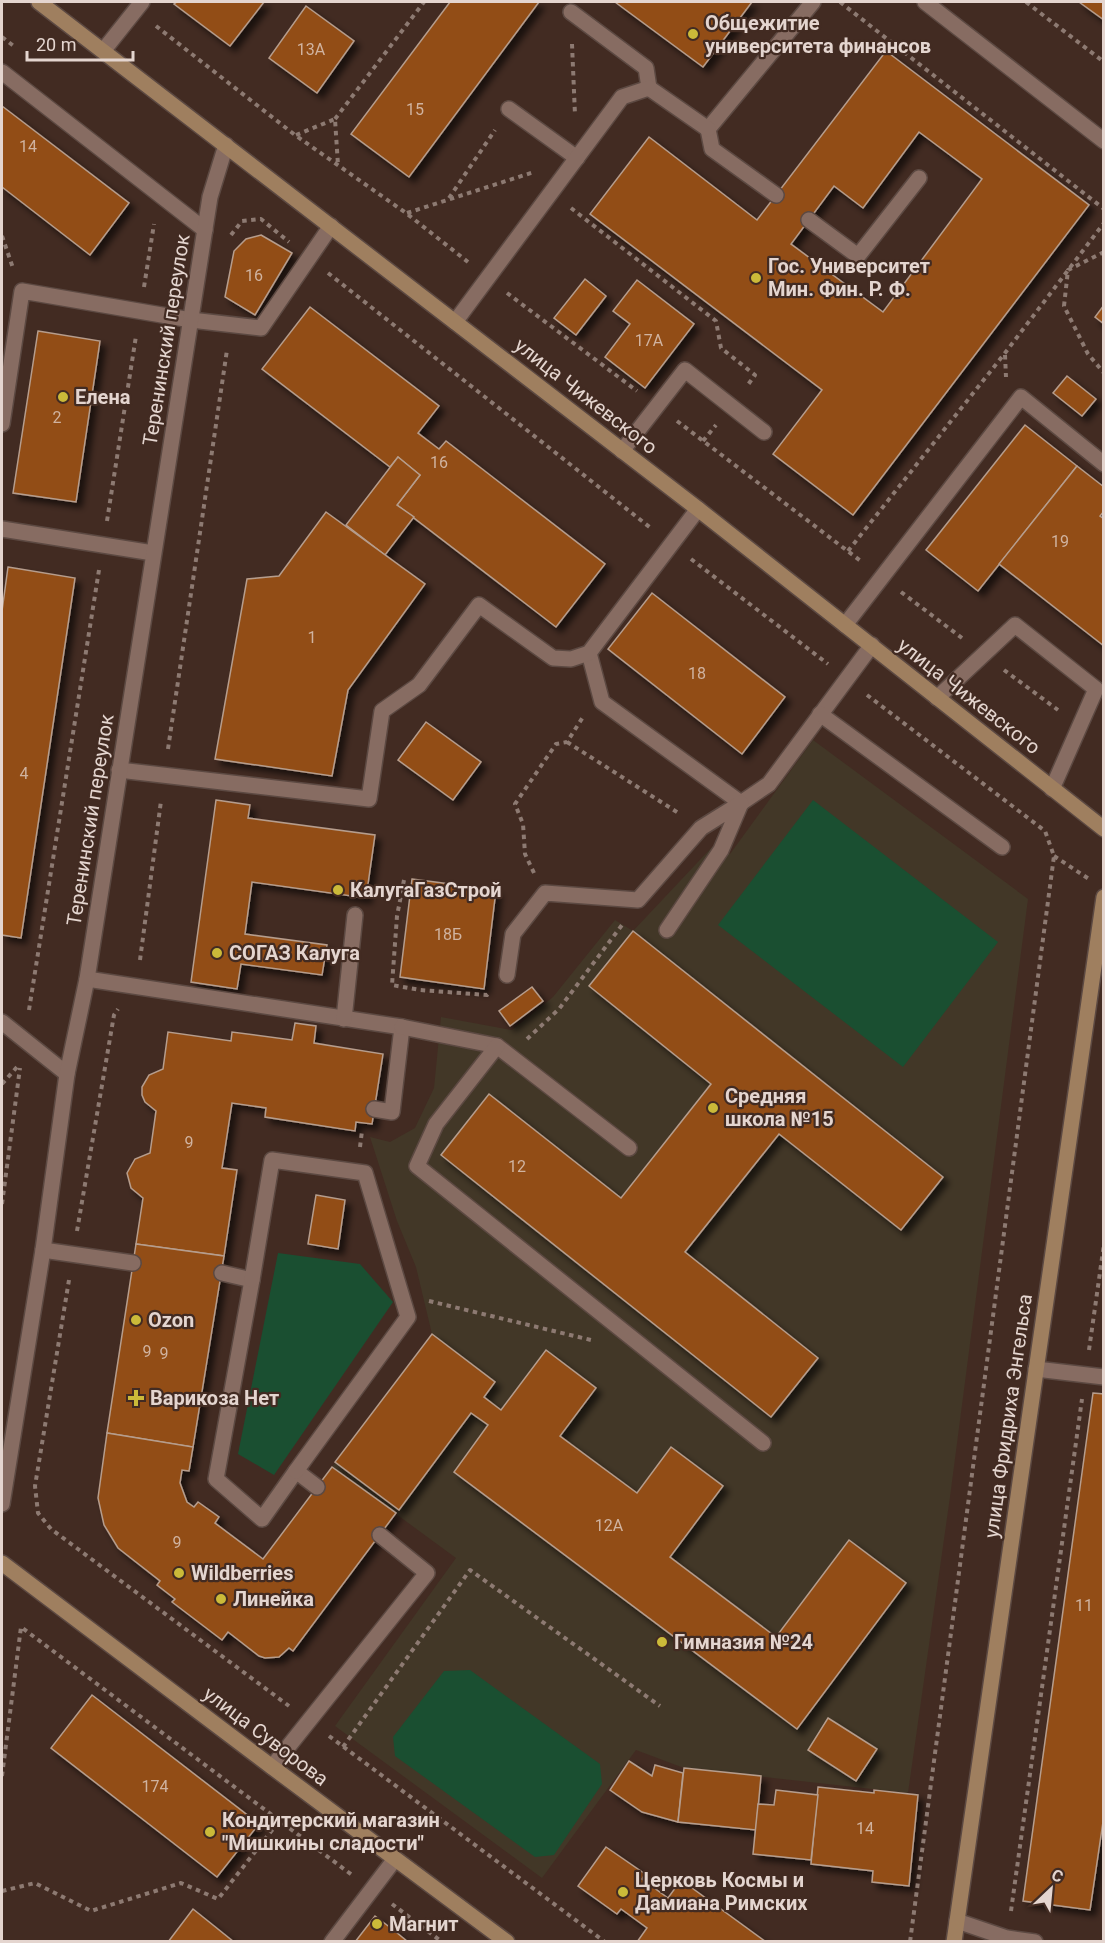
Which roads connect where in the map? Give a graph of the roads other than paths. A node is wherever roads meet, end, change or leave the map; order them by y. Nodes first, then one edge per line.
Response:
1 (39, 2) edge
2 (813, 2) edge
3 (925, 2) edge
4 (138, 6) edge
5 (571, 12) dead end
6 (103, 51) junction
7 (2, 72) edge
8 (648, 88) junction
9 (509, 110) road end
10 (708, 129) junction
11 (1104, 141) edge
12 (226, 145) junction
13 (577, 158) junction
14 (919, 178) dead end
15 (776, 195) dead end
16 (809, 220) dead end
17 (331, 226) junction
18 (205, 230) junction
19 (191, 320) junction
20 (455, 322) junction
21 (2, 424) edge
22 (764, 432) dead end
23 (622, 451) junction
24 (1104, 464) edge
25 (698, 510) junction
26 (2, 529) edge
27 (153, 553) junction
28 (845, 625) junction
29 (872, 645) junction
30 (589, 653) junction
31 (937, 698) junction
32 (820, 714) junction
33 (118, 770) junction
34 (1052, 789) junction
35 (741, 803) junction
36 (1104, 829) edge
37 (1002, 847) dead end
38 (1104, 897) edge
39 (355, 915) dead end
40 (667, 930) dead end
41 (507, 975) road end
42 (87, 979) junction
43 (344, 1019) junction
44 (2, 1022) edge
45 (402, 1027) junction
46 (503, 1051) junction
47 (67, 1074) junction
48 (374, 1109) dead end
49 (629, 1148) dead end
50 (43, 1250) junction
51 (133, 1263) dead end
52 (222, 1273) dead end
53 (252, 1280) junction
54 (1036, 1369) junction
55 (1104, 1377) edge
56 (763, 1443) dead end
57 (296, 1471) junction
58 (317, 1487) dead end
59 (2, 1504) edge
60 (380, 1535) dead end
61 (2, 1563) edge
62 (272, 1767) junction
63 (395, 1858) junction
64 (957, 1921) junction
65 (332, 1941) edge
66 (507, 1941) edge
67 (954, 1941) edge
68 (1035, 1941) edge

1 - 6 street, улица Чижевского
2 - 10 street
3 - 11 street
4 - 6 street
5 - 8 street
6 - 12 street, улица Чижевского
7 - 18 street
8 - 10 street
8 - 13 street
9 - 13 street
10 - 15 street
12 - 17 street, улица Чижевского
12 - 18 street, Теренинский переулок
13 - 20 street
14 - 16 street
17 - 19 street
17 - 20 street, улица Чижевского
18 - 19 street, Теренинский переулок
19 - 21 street
19 - 27 street, Теренинский переулок
20 - 23 street, улица Чижевского
22 - 23 street
23 - 25 street, улица Чижевского
24 - 28 street
25 - 28 street, улица Чижевского
25 - 30 street
26 - 27 street
27 - 33 street, Теренинский переулок
28 - 29 street, улица Чижевского
29 - 31 street, улица Чижевского
29 - 32 street
30 - 33 street
30 - 35 street
31 - 34 street, улица Чижевского
31 - 34 street
32 - 35 street
32 - 37 street
33 - 42 street, Теренинский переулок
34 - 36 street, улица Чижевского
35 - 40 street
35 - 41 street
38 - 54 street, улица Фридриха Энгельса
39 - 43 street
42 - 43 street
42 - 47 street, Теренинский переулок
43 - 45 street
44 - 47 street
45 - 46 street
45 - 48 street
46 - 49 street
46 - 56 street
47 - 50 street, Теренинский переулок
50 - 51 street
50 - 59 street, Теренинский переулок
52 - 53 street
53 - 57 street
53 - 57 street
54 - 55 street
54 - 64 street, улица Фридриха Энгельса
57 - 58 street
60 - 62 street
61 - 62 street, улица Суворова
62 - 63 street, улица Суворова
63 - 65 street
63 - 66 street, улица Суворова
64 - 67 street, улица Фридриха Энгельса
64 - 68 street

